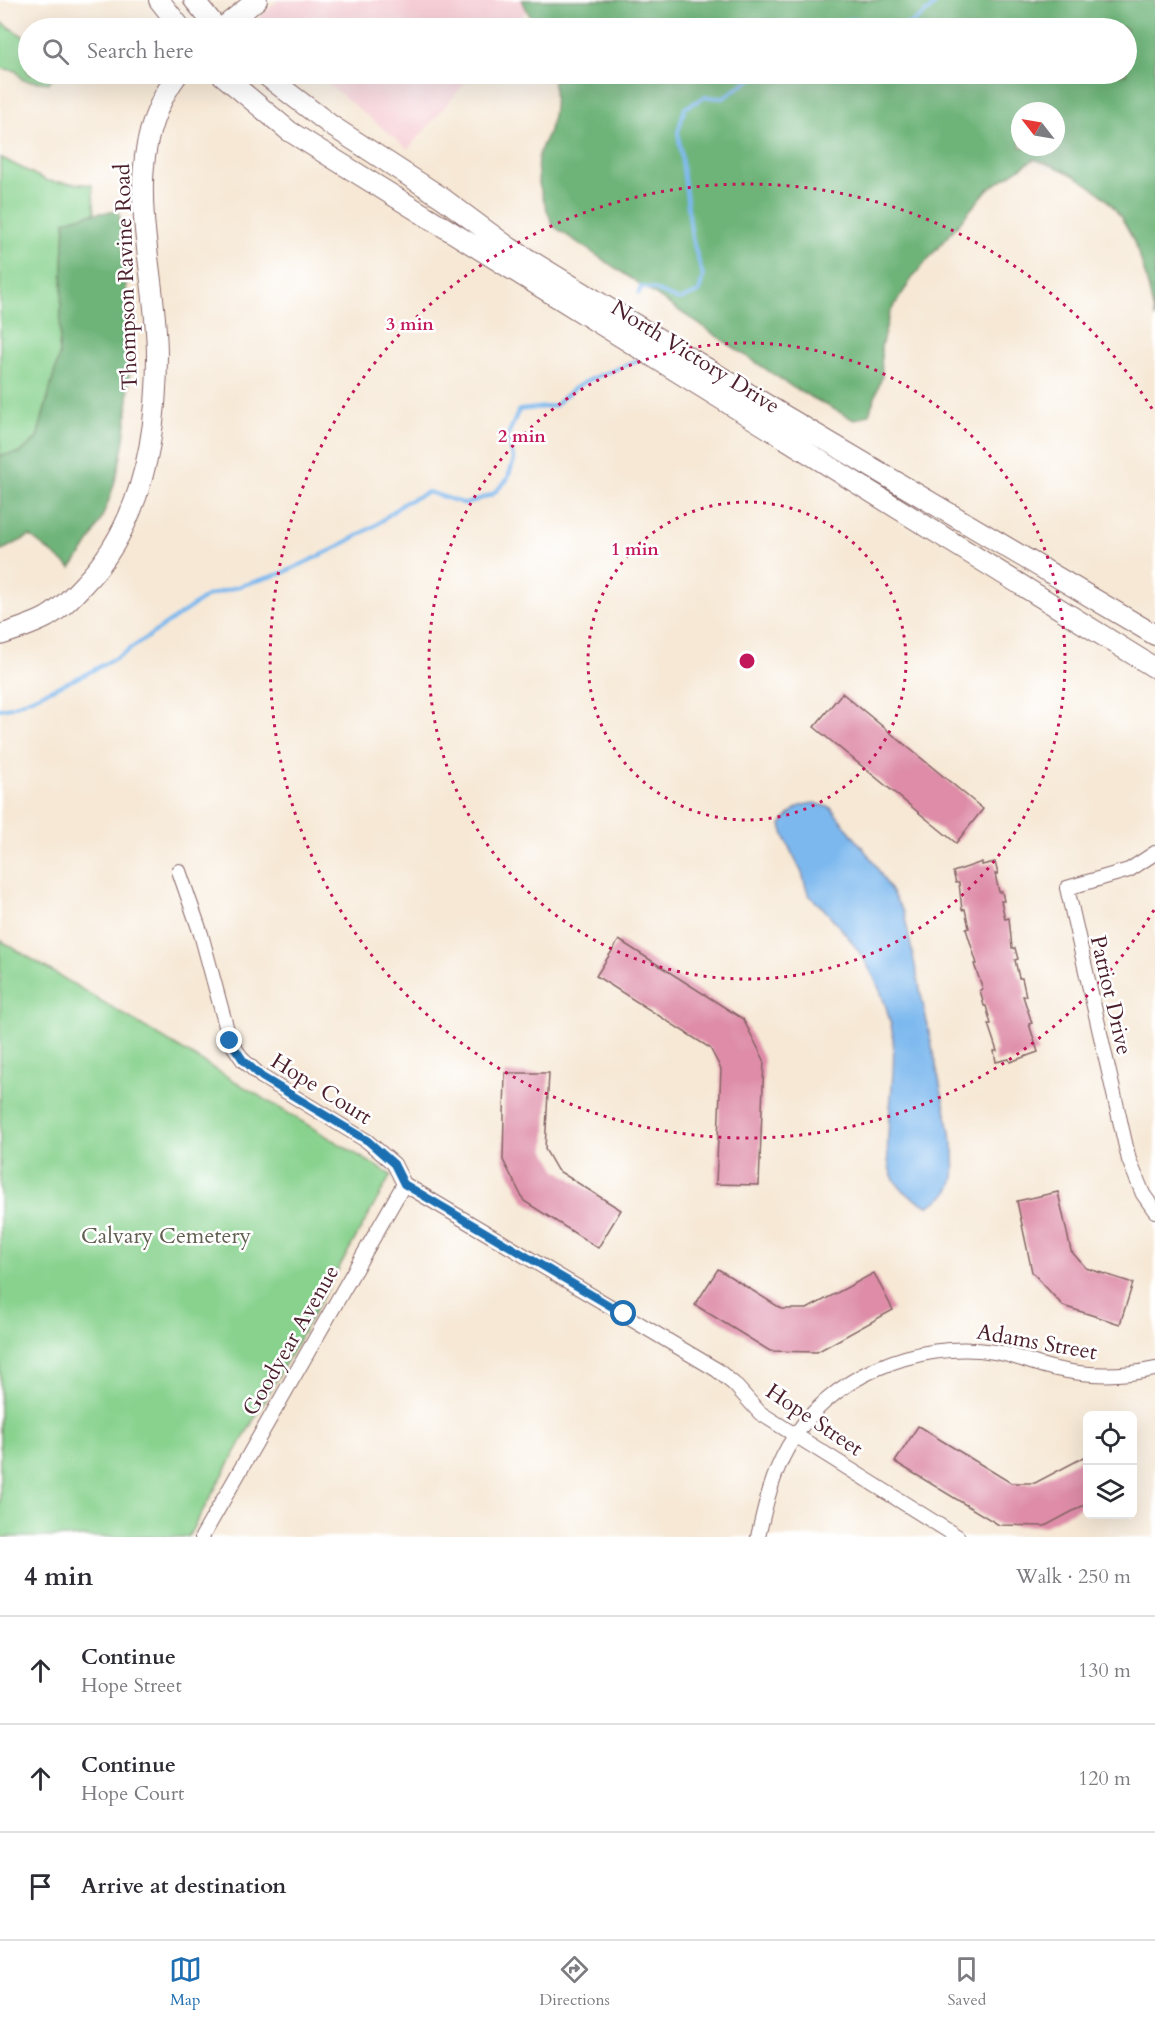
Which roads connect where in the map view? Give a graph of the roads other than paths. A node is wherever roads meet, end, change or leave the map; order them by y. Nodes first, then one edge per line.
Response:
1 (159, 0) edge
2 (194, 0) edge
3 (257, 0) edge
4 (173, 18) edge
5 (209, 18) edge
6 (234, 18) edge
7 (172, 84) edge
8 (233, 84) edge
9 (277, 84) edge
10 (506, 256) junction
11 (775, 421) junction
12 (0, 635) edge
13 (1155, 635) edge
14 (1155, 668) edge
15 (1155, 854) edge
16 (179, 872) dead end
17 (404, 1184) junction
18 (1155, 1211) edge
19 (1155, 1369) edge
20 (796, 1434) junction
21 (202, 1537) edge
22 (758, 1537) edge
23 (958, 1537) edge

1 - 4 main road
2 - 5 main road
3 - 6 main road
7 - 12 main road, Thompson Ravine Road
8 - 10 main road, North Victory Drive
9 - 10 main road, North Victory Drive
10 - 11 main road, North Victory Drive
11 - 13 main road, North Victory Drive
11 - 14 main road, North Victory Drive
15 - 18 street, Patriot Drive
16 - 17 street, Hope Court
17 - 20 street, Hope Street
17 - 21 street, Goodyear Avenue
19 - 20 street, Adams Street
20 - 22 street, Adams Street
20 - 23 street, Hope Street

